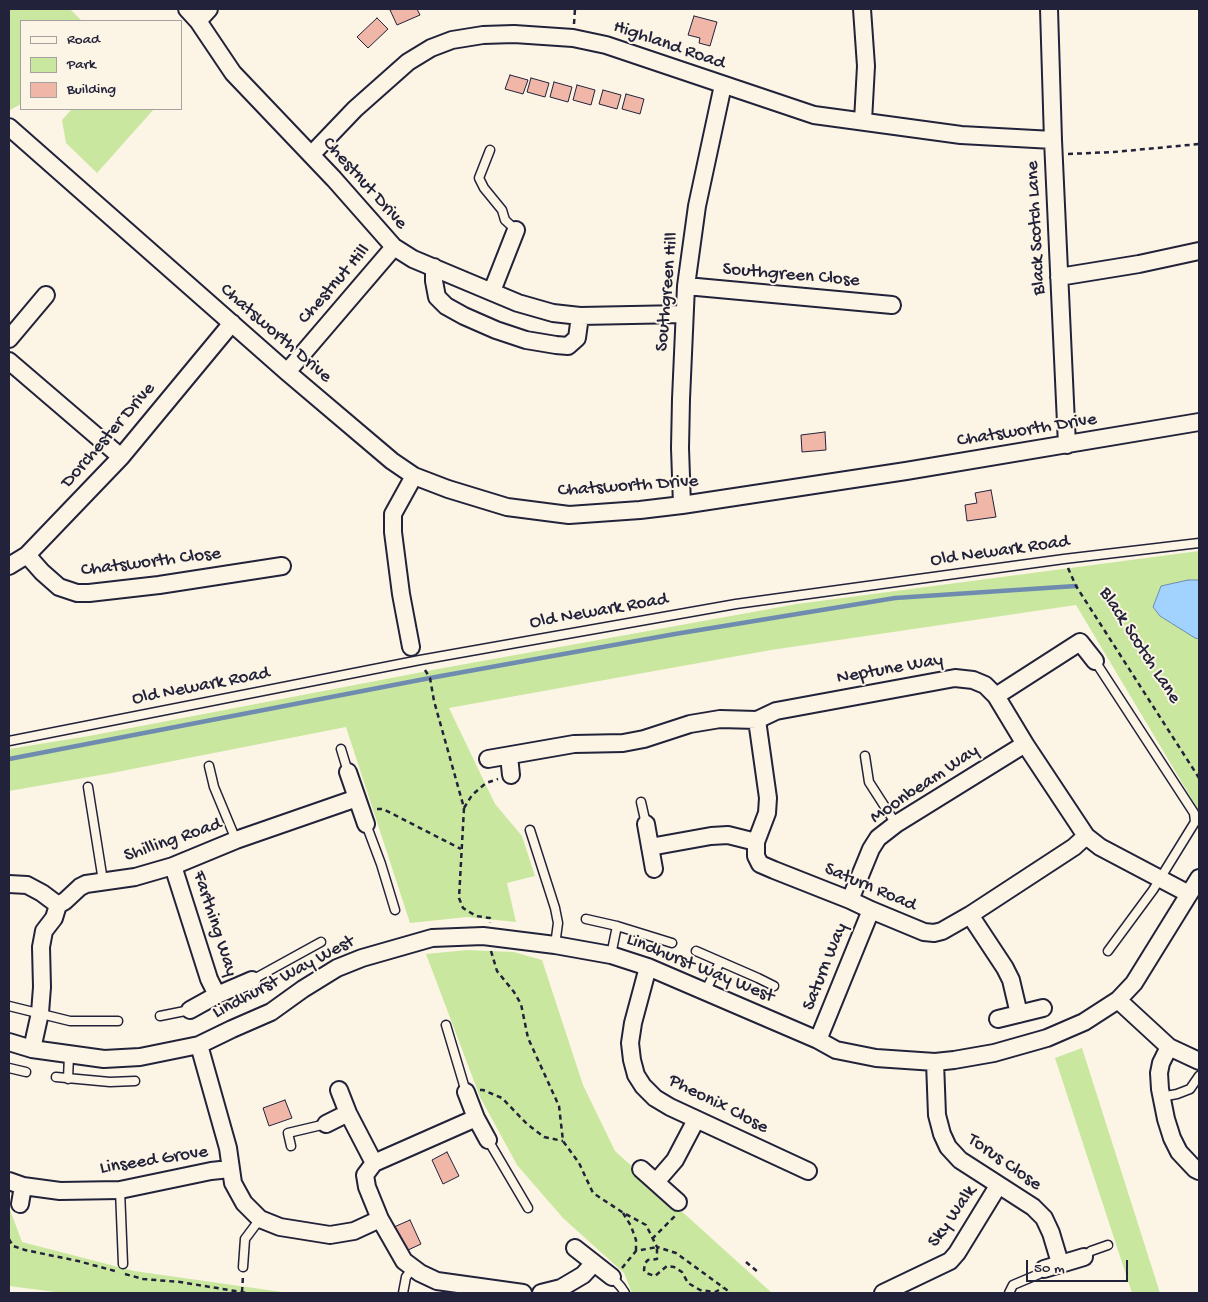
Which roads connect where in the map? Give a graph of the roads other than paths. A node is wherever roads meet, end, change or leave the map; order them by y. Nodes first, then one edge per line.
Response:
1 (862, 9) edge
2 (1049, 9) edge
3 (198, 13) edge
4 (723, 85) junction
5 (864, 121) junction
6 (9, 127) edge
7 (1053, 147) junction
8 (490, 150) dead end
9 (311, 155) junction
10 (516, 230) joint
11 (394, 247) junction
12 (1199, 251) edge
13 (434, 267) junction
14 (1059, 277) junction
15 (686, 286) junction
16 (492, 291) junction
17 (46, 296) dead end
18 (892, 305) dead end
19 (683, 314) junction
20 (580, 316) junction
21 (232, 323) junction
22 (9, 339) edge
23 (9, 361) edge
24 (287, 372) junction
25 (1199, 422) edge
26 (1067, 445) junction
27 (121, 457) junction
28 (414, 476) junction
29 (682, 505) junction
30 (1199, 543) edge
31 (27, 555) junction
32 (9, 566) edge
33 (282, 566) dead end
34 (416, 654) junction
35 (1095, 661) joint
36 (996, 696) junction
37 (757, 720) junction
38 (9, 741) edge
39 (1025, 744) junction
40 (341, 749) dead end
41 (509, 756) junction
42 (865, 756) dead end
43 (488, 759) dead end
44 (209, 766) dead end
45 (348, 772) joint
46 (511, 775) road end
47 (88, 787) dead end
48 (642, 802) dead end
49 (362, 812) junction
50 (646, 824) joint
51 (896, 824) junction
52 (530, 830) dead end
53 (1086, 836) junction
54 (236, 840) junction
55 (756, 842) junction
56 (650, 847) junction
57 (173, 866) junction
58 (654, 869) dead end
59 (1199, 878) edge
60 (1159, 879) junction
61 (103, 881) junction
62 (9, 884) edge
63 (1189, 894) junction
64 (850, 900) junction
65 (58, 905) junction
66 (396, 910) dead end
67 (871, 910) junction
68 (970, 914) junction
69 (586, 919) dead end
70 (617, 926) junction
71 (321, 942) dead end
72 (672, 943) dead end
73 (555, 945) junction
74 (696, 951) dead end
75 (1108, 951) dead end
76 (611, 955) junction
77 (720, 962) junction
78 (648, 966) junction
79 (252, 980) joint
80 (774, 986) dead end
81 (706, 990) junction
82 (217, 995) junction
83 (1118, 1000) junction
84 (9, 1006) edge
85 (1042, 1008) dead end
86 (190, 1010) joint
87 (40, 1013) junction
88 (1019, 1014) junction
89 (160, 1016) dead end
90 (998, 1019) dead end
91 (118, 1021) dead end
92 (446, 1024) dead end
93 (818, 1040) junction
94 (9, 1042) edge
95 (199, 1045) junction
96 (1169, 1047) junction
97 (32, 1049) junction
98 (69, 1055) junction
99 (1199, 1061) edge
100 (936, 1062) junction
101 (9, 1068) edge
102 (26, 1072) dead end
103 (1199, 1076) edge
104 (56, 1077) dead end
105 (68, 1079) junction
106 (135, 1081) dead end
107 (339, 1090) dead end
108 (466, 1092) joint
109 (1161, 1097) junction
110 (348, 1113) junction
111 (476, 1118) junction
112 (696, 1120) junction
113 (326, 1124) joint
114 (488, 1140) joint
115 (291, 1146) dead end
116 (374, 1162) junction
117 (641, 1168) dead end
118 (230, 1170) junction
119 (1199, 1170) edge
120 (808, 1171) dead end
121 (656, 1182) junction
122 (16, 1183) edge
123 (998, 1186) junction
124 (120, 1190) junction
125 (20, 1204) dead end
126 (528, 1208) dead end
127 (678, 1208) road end
128 (260, 1219) junction
129 (380, 1219) junction
130 (1108, 1245) dead end
131 (575, 1248) dead end
132 (1084, 1257) joint
133 (594, 1263) junction
134 (123, 1264) dead end
135 (1060, 1264) junction
136 (243, 1267) road end
137 (413, 1268) junction
138 (1044, 1269) joint
139 (612, 1277) joint
140 (403, 1293) edge
141 (523, 1293) edge
142 (542, 1293) edge
143 (625, 1293) edge
144 (883, 1293) edge
145 (1009, 1293) edge

1 - 5 street
2 - 7 street, Black Scotch Lane
3 - 9 street, Chestnut Drive
4 - 5 street, Highland Road
4 - 9 street, Highland Road
4 - 15 street, Southgreen Hill
5 - 7 street, Highland Road
6 - 21 street, Chatsworth Drive
7 - 14 street, Black Scotch Lane
8 - 10 lane
9 - 11 street, Chestnut Drive
10 - 16 street
11 - 13 street, Chestnut Drive
11 - 24 street, Chestnut Hill
12 - 14 street
13 - 16 street, Chestnut Drive
13 - 20 street
14 - 26 street, Black Scotch Lane
15 - 18 street, Southgreen Close
15 - 19 street, Southgreen Hill
16 - 20 street, Chestnut Drive
17 - 22 street
19 - 20 street, Chestnut Drive
19 - 29 street, Southgreen Hill
21 - 24 street, Chatsworth Drive
21 - 27 street, Dorchester Drive
23 - 27 street
24 - 28 street, Chatsworth Drive
25 - 26 street, Chatsworth Drive
26 - 29 street, Chatsworth Drive
27 - 31 street, Dorchester Drive
28 - 29 street, Chatsworth Drive
28 - 34 street
30 - 34 lane, Old Newark Road
31 - 32 street, Dorchester Drive
31 - 33 street, Chatsworth Close
34 - 38 lane, Old Newark Road
35 - 36 street
35 - 60 lane
36 - 37 street, Neptune Way
36 - 39 street, Neptune Way
37 - 41 street, Neptune Way
37 - 55 street
39 - 51 street, Moonbeam Way
39 - 53 street, Neptune Way
40 - 45 lane
41 - 43 street, Neptune Way
41 - 46 street
42 - 51 lane
44 - 54 lane
45 - 49 street
47 - 61 lane
48 - 50 lane
49 - 54 street, Shilling Road
49 - 66 lane
50 - 56 street
51 - 64 street, Moonbeam Way
52 - 73 lane
53 - 60 street, Neptune Way
53 - 68 street, Saturn Road
54 - 57 street, Shilling Road
55 - 56 street
55 - 64 street, Saturn Road
56 - 58 street
57 - 61 street, Shilling Road
57 - 82 street, Farthing Way
59 - 63 street, Lindhurst Way West
60 - 63 street, Neptune Way
60 - 75 lane
61 - 65 street, Shilling Road
62 - 65 street
63 - 83 street, Lindhurst Way West
64 - 67 street, Saturn Road
65 - 87 street
67 - 68 street, Saturn Road
67 - 93 street, Saturn Way
68 - 88 street
69 - 70 lane
70 - 72 lane
70 - 76 lane
71 - 79 lane
73 - 76 street, Lindhurst Way West
73 - 95 street, Lindhurst Way West
74 - 77 lane
76 - 78 street, Lindhurst Way West
77 - 80 lane
77 - 81 lane
78 - 81 street, Lindhurst Way West
78 - 112 street, Pheonix Close
79 - 82 street
81 - 93 street, Lindhurst Way West
82 - 86 street
83 - 96 street
83 - 100 street, Lindhurst Way West
84 - 87 lane
85 - 88 street
86 - 89 lane
87 - 91 lane
87 - 97 street
88 - 90 street
92 - 108 lane
93 - 100 street, Lindhurst Way West
94 - 97 street, Lindhurst Way West
95 - 98 street, Lindhurst Way West
95 - 118 street
96 - 99 street
96 - 109 street
97 - 98 street, Lindhurst Way West
98 - 105 lane
100 - 123 street, Torus Close
101 - 102 lane
103 - 109 lane
104 - 105 lane
105 - 106 lane
107 - 110 street
108 - 111 street
109 - 119 street
110 - 113 street
110 - 116 street
111 - 114 street
111 - 116 street
112 - 120 street, Pheonix Close
112 - 121 street
113 - 115 lane
114 - 126 lane
116 - 129 street
117 - 121 street
118 - 124 street, Linseed Grove
118 - 128 street
121 - 127 street
122 - 124 street, Linseed Grove
122 - 125 street, Linseed Grove
123 - 135 street, Torus Close
123 - 144 street, Sky Walk
124 - 134 lane
128 - 129 street
128 - 136 lane
129 - 137 street
130 - 132 lane
131 - 133 street
132 - 135 street
133 - 139 street
133 - 142 street
135 - 138 street
137 - 140 lane
137 - 141 street
138 - 145 lane
139 - 143 lane

